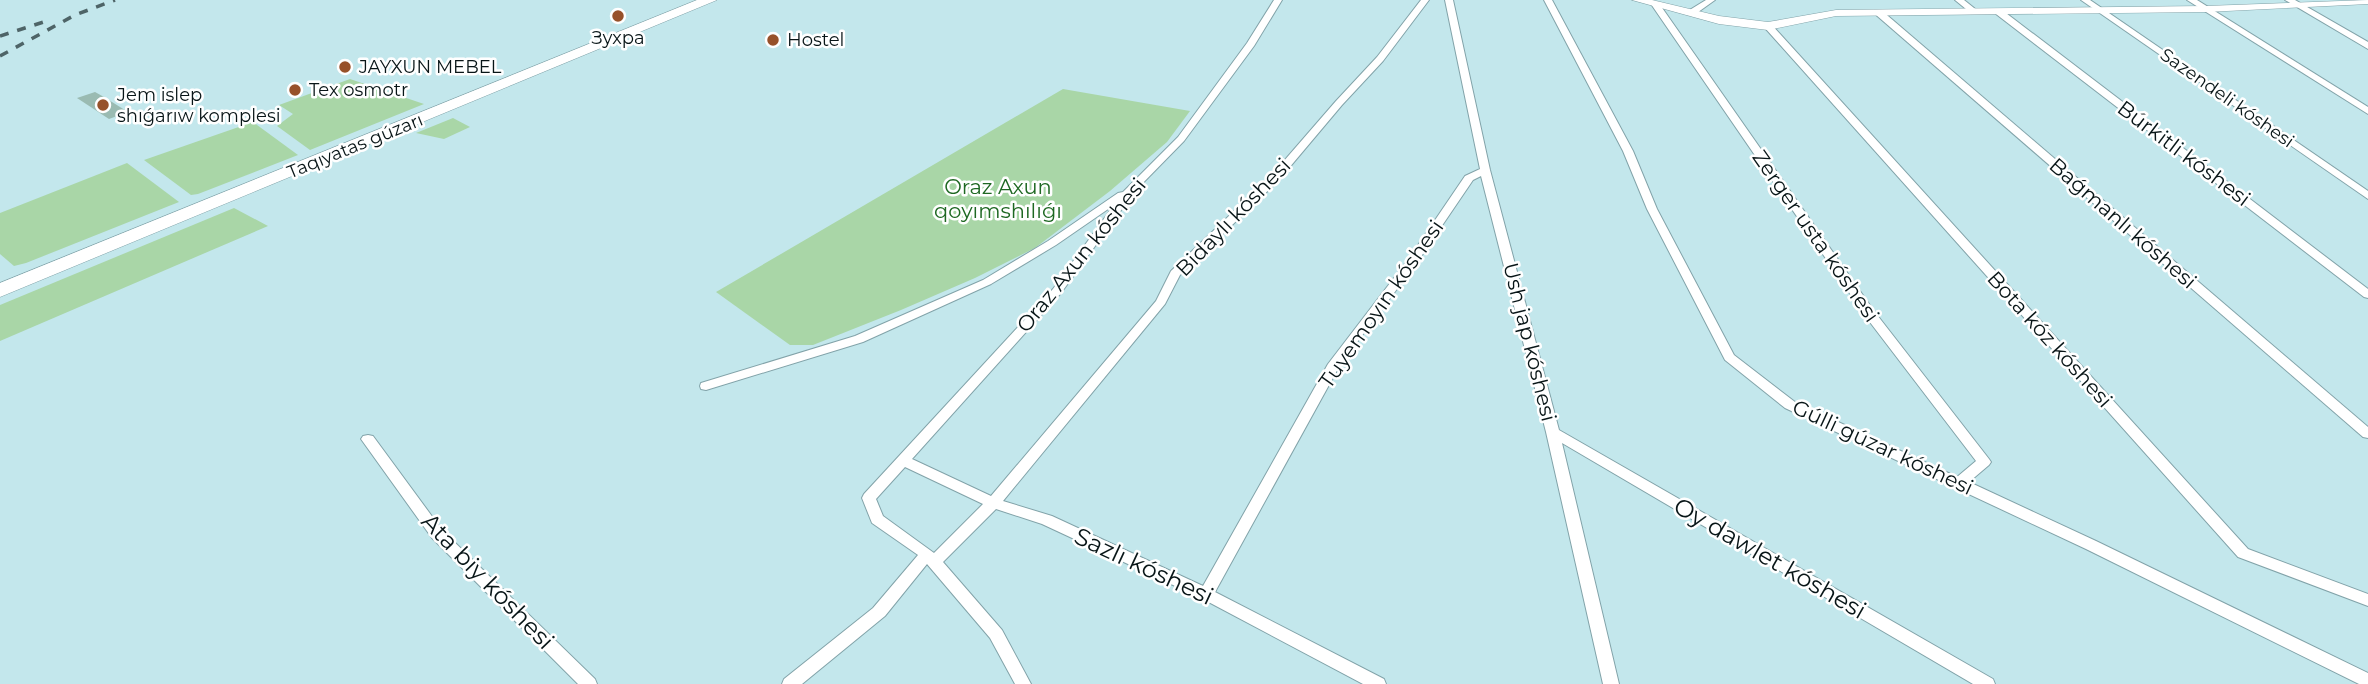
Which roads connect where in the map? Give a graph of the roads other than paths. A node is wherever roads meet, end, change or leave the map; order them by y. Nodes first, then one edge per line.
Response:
1 (699, 0) edge
2 (710, 0) edge
3 (1278, 0) edge
4 (1425, 0) edge
5 (1449, 0) edge
6 (1548, 0) edge
7 (1638, 0) edge
8 (1712, 0) edge
9 (1959, 0) edge
10 (2085, 0) edge
11 (2191, 0) edge
12 (2291, 1) edge
13 (2368, 1) edge
14 (1655, 4) junction
15 (2206, 9) junction
16 (2101, 11) junction
17 (1878, 12) junction
18 (1975, 12) junction
19 (1999, 12) junction
20 (1691, 13) junction
21 (676, 14) junction
22 (1768, 26) junction
23 (2368, 46) edge
24 (2368, 111) edge
25 (1485, 170) junction
26 (1131, 188) junction
27 (2368, 196) edge
28 (0, 291) edge
29 (2368, 295) edge
30 (706, 386) dead end
31 (1553, 432) junction
32 (2368, 434) edge
33 (368, 439) dead end
34 (904, 461) junction
35 (1959, 483) junction
36 (993, 503) junction
37 (931, 558) junction
38 (1206, 594) junction
39 (2368, 600) edge
40 (2368, 681) edge
41 (1613, 682) edge
42 (589, 684) edge
43 (790, 684) edge
44 (1023, 684) edge
45 (1378, 684) edge
46 (1987, 684) edge

1 - 21 street
2 - 21 highway, Taqıyatas gúzarı
3 - 26 street, Oraz Axun kóshesi
4 - 36 street, Bidaylı kóshesi
5 - 25 street, Ush jap kóshesi
6 - 35 street, Gúlli gúzar kóshesi
7 - 14 street
8 - 20 street
9 - 18 street
10 - 16 street, Sazendeli kóshesi
11 - 15 street
12 - 13 street
12 - 15 street
12 - 23 street
14 - 20 street
14 - 35 street, Zerger usta kóshesi
15 - 16 street
15 - 24 street
16 - 19 street
16 - 27 street, Sazendeli kóshesi
17 - 18 street
17 - 22 street
17 - 32 street, Baǵmanlı kóshesi
18 - 19 street
19 - 29 street, Búrkitli kóshesi
20 - 22 street
21 - 28 highway, Taqıyatas gúzarı
22 - 39 street, Bota kóz kóshesi
25 - 31 street, Ush jap kóshesi
25 - 38 street, Tuyemoyın kóshesi
26 - 30 street
26 - 34 street, Oraz Axun kóshesi
31 - 41 street, Ush jap kóshesi
31 - 46 street, Oy dawlet kóshesi
33 - 42 street, Ata biy kóshesi
34 - 36 street, Sazlı kóshesi
34 - 37 street, Oraz Axun kóshesi
35 - 40 street, Gúlli gúzar kóshesi
36 - 37 street
36 - 38 street, Sazlı kóshesi
37 - 43 street
37 - 44 street
38 - 45 street, Sazlı kóshesi

